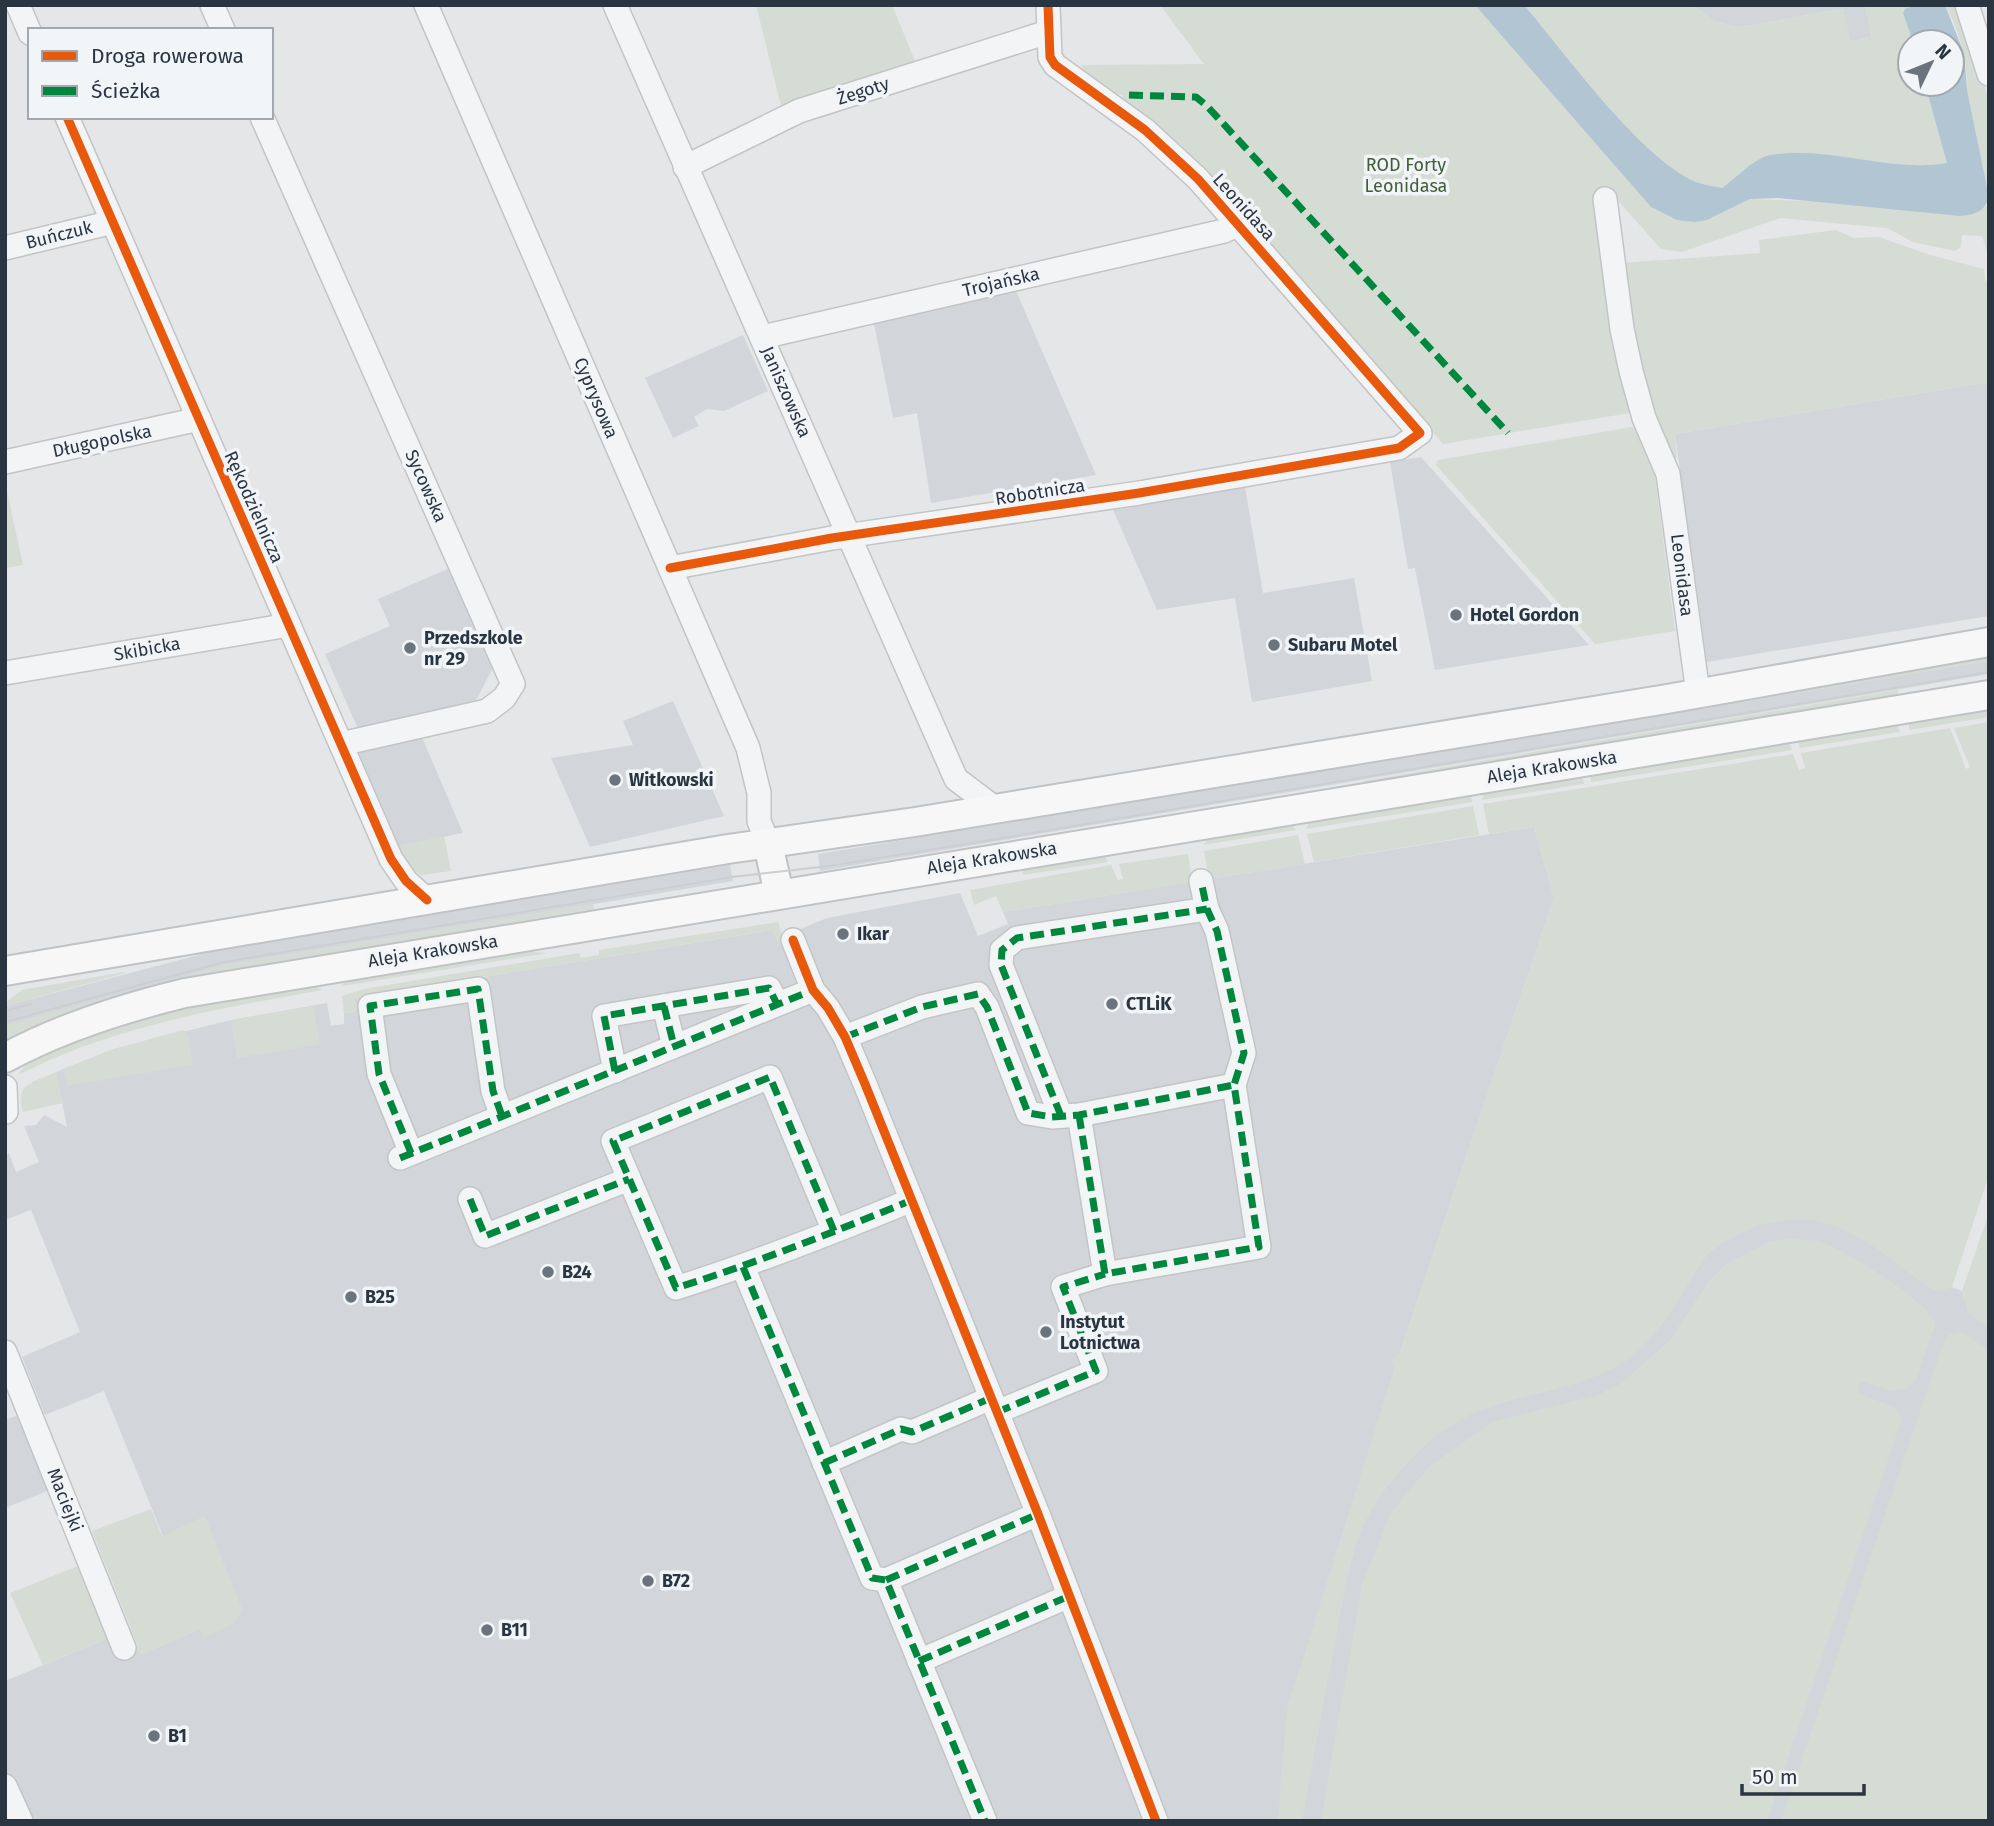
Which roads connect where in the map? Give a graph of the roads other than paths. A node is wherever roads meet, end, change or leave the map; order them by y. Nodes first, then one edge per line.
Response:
1 (16, 5) edge
2 (212, 5) edge
3 (426, 5) edge
4 (615, 5) edge
5 (1048, 5) edge
6 (1967, 5) edge
7 (5, 9) edge
8 (222, 28) edge
9 (28, 29) edge
10 (1048, 32) junction
11 (1989, 74) edge
12 (68, 119) edge
13 (263, 119) edge
14 (685, 167) junction
15 (1605, 199) dead end
16 (113, 222) junction
17 (1239, 224) junction
18 (5, 248) edge
19 (762, 337) junction
20 (199, 419) junction
21 (1413, 440) joint
22 (5, 462) edge
23 (849, 536) junction
24 (670, 568) junction
25 (289, 625) junction
26 (1989, 642) edge
27 (5, 673) edge
28 (1698, 693) junction
29 (1989, 695) edge
30 (341, 744) junction
31 (956, 779) junction
32 (996, 809) junction
33 (941, 818) junction
34 (768, 844) junction
35 (391, 859) junction
36 (1201, 881) dead end
37 (779, 894) junction
38 (427, 900) junction
39 (377, 909) junction
40 (1207, 909) junction
41 (793, 940) dead end
42 (5, 971) edge
43 (813, 990) junction
44 (777, 1004) junction
45 (664, 1006) junction
46 (845, 1037) junction
47 (674, 1046) junction
48 (5, 1058) edge
49 (615, 1071) junction
50 (1234, 1085) junction
51 (5, 1087) edge
52 (6, 1111) edge
53 (502, 1116) junction
54 (1070, 1116) junction
55 (5, 1125) edge
56 (629, 1179) junction
57 (470, 1199) dead end
58 (912, 1200) junction
59 (834, 1231) junction
60 (743, 1267) junction
61 (1105, 1273) junction
62 (5, 1352) edge
63 (994, 1405) junction
64 (824, 1463) junction
65 (1038, 1514) junction
66 (886, 1580) junction
67 (1067, 1597) junction
68 (124, 1648) dead end
69 (919, 1661) junction
70 (5, 1786) edge
71 (21, 1821) edge
72 (985, 1821) edge
73 (1156, 1821) edge

1 - 7 street
1 - 9 street
2 - 8 street
3 - 24 street, Cyprysowa
4 - 14 street, Janiszowska
5 - 10 street, Leonidasa
6 - 11 street
10 - 14 street, Żegoty
10 - 17 street, Leonidasa
12 - 16 street, Rękodzielnicza
13 - 30 street, Sycowska
14 - 19 street, Janiszowska
15 - 28 street, Leonidasa
16 - 18 street, Buńczuk
16 - 20 street, Rękodzielnicza
17 - 19 street, Trojańska
17 - 21 street, Leonidasa
19 - 23 street, Janiszowska
20 - 22 street, Długopolska
20 - 25 street, Rękodzielnicza
21 - 23 street, Robotnicza
23 - 24 street, Robotnicza
23 - 31 street, Janiszowska
24 - 34 street, Cyprysowa
25 - 27 street, Skibicka
25 - 30 street, Rękodzielnicza
26 - 28 main road
28 - 32 main road
29 - 37 main road, Aleja Krakowska
30 - 35 street, Rękodzielnicza
31 - 32 street, Janiszowska
31 - 33 street
32 - 33 main road
33 - 34 main road
34 - 37 main road
34 - 38 main road
35 - 38 street, Rękodzielnicza
35 - 39 street, Rękodzielnicza
36 - 40 street
37 - 48 main road, Aleja Krakowska
38 - 39 main road
39 - 42 main road
40 - 50 street
40 - 54 street
41 - 43 street
43 - 44 street
43 - 46 street
44 - 45 street
44 - 47 street
45 - 47 street
45 - 49 street
46 - 54 street
46 - 58 street
47 - 49 street
49 - 53 street
50 - 54 street
50 - 61 street
51 - 52 street
52 - 55 street
53 - 53 street
54 - 61 street
56 - 57 street
56 - 59 street
56 - 60 street
58 - 59 street
58 - 63 street
59 - 60 street
60 - 64 street
61 - 63 street
62 - 68 street, Maciejki
63 - 64 street
63 - 65 street
64 - 66 street
65 - 66 street
65 - 67 street
66 - 69 street
67 - 69 street
67 - 73 street
69 - 72 street
70 - 71 street

